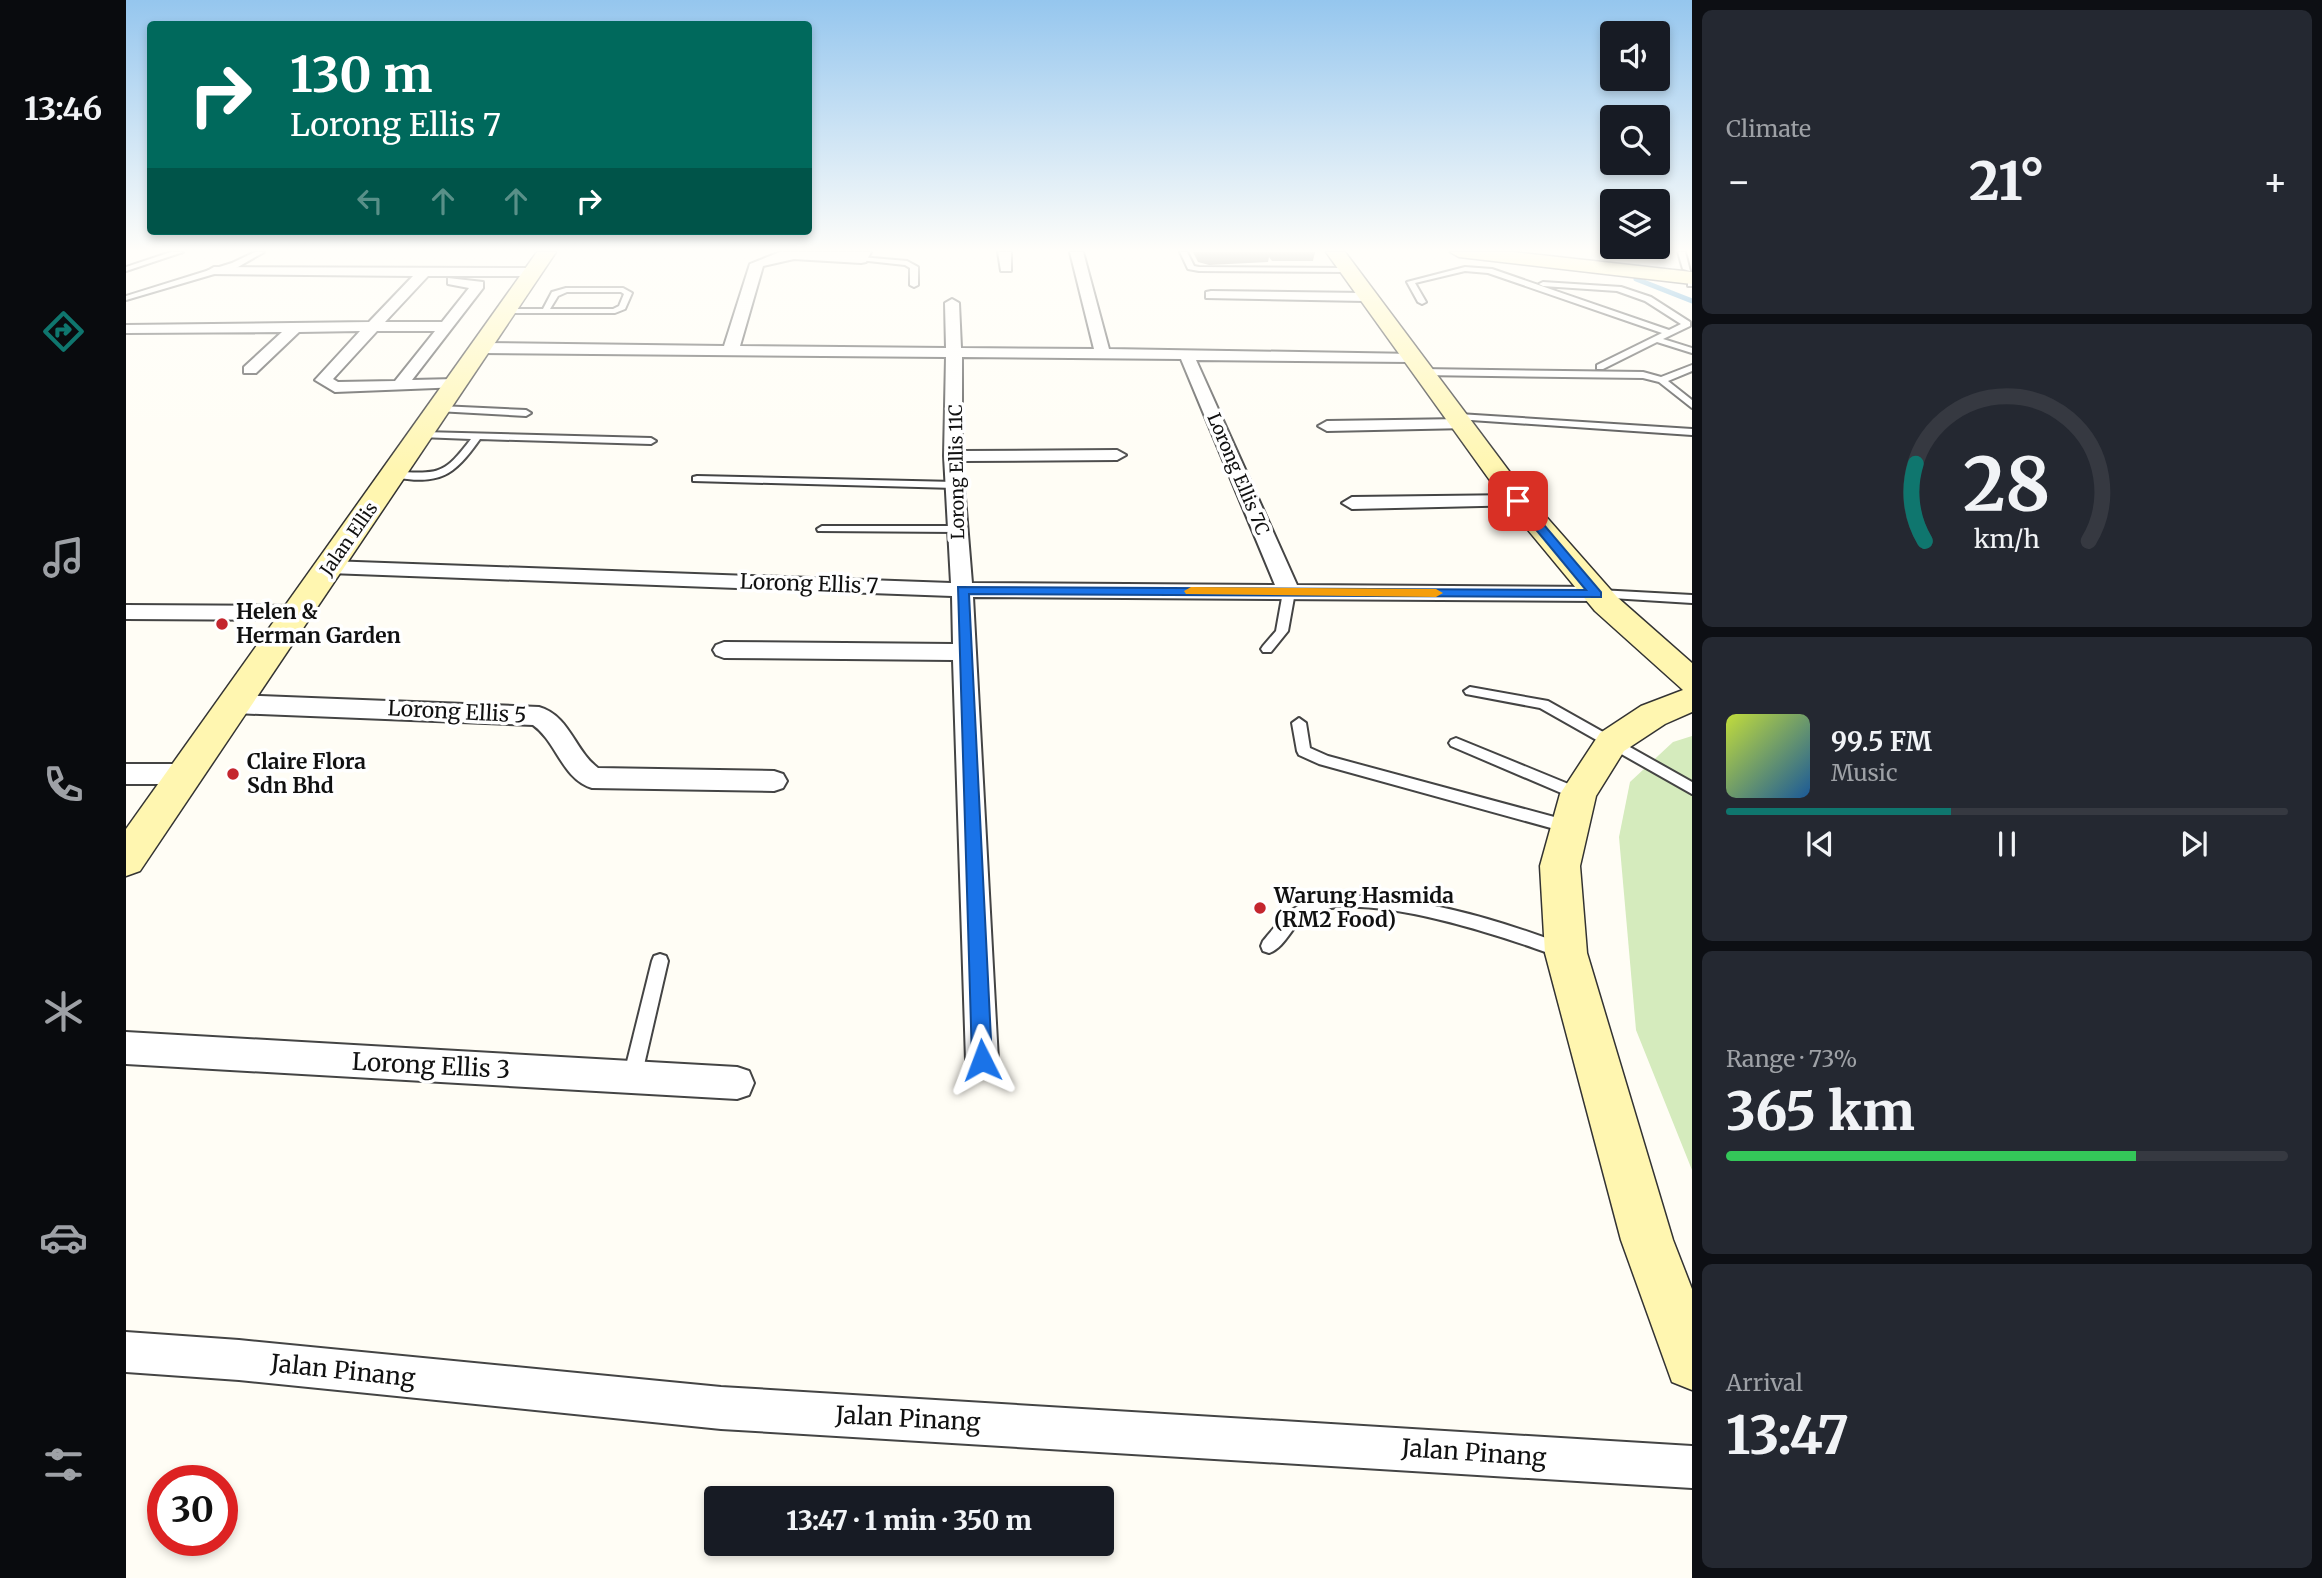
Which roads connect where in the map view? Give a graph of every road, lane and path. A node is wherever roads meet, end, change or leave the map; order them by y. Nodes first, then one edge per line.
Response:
1 (446, 326) joint
2 (497, 326) edge
3 (738, 326) edge
4 (953, 326) edge
5 (1095, 326) edge
6 (1387, 326) edge
7 (1648, 326) edge
8 (1683, 326) edge
9 (296, 327) junction
10 (375, 327) junction
11 (126, 329) edge
12 (1667, 332) junction
13 (1655, 339) junction
14 (482, 348) junction
15 (1692, 351) edge
16 (730, 352) junction
17 (954, 354) junction
18 (1103, 355) junction
19 (1188, 356) junction
20 (1415, 365) junction
21 (1600, 367) dead end
22 (1692, 368) edge
23 (250, 369) dead end
24 (1662, 380) junction
25 (401, 384) junction
26 (455, 384) junction
27 (1692, 404) edge
28 (440, 409) junction
29 (526, 413) dead end
30 (1461, 421) junction
31 (1327, 426) dead end
32 (1692, 432) edge
33 (423, 435) junction
34 (477, 437) junction
35 (651, 441) dead end
36 (1117, 455) dead end
37 (953, 456) junction
38 (395, 475) junction
39 (696, 479) dead end
40 (955, 485) junction
41 (1518, 501) junction
42 (1352, 503) dead end
43 (957, 528) junction
44 (822, 529) dead end
45 (329, 567) junction
46 (962, 590) junction
47 (1289, 592) junction
48 (1597, 594) junction
49 (1692, 599) edge
50 (126, 612) edge
51 (298, 613) junction
52 (1267, 649) dead end
53 (724, 650) dead end
54 (963, 652) junction
55 (1692, 681) edge
56 (1470, 691) dead end
57 (1692, 699) edge
58 (234, 704) junction
59 (1299, 723) dead end
60 (1612, 742) junction
61 (1456, 743) dead end
62 (126, 774) edge
63 (185, 774) junction
64 (774, 781) dead end
65 (1692, 789) edge
66 (1574, 811) junction
67 (126, 860) edge
68 (1269, 946) dead end
69 (1566, 953) junction
70 (660, 961) dead end
71 (126, 1048) edge
72 (982, 1060) dead end
73 (632, 1078) junction
74 (737, 1083) dead end
75 (126, 1352) edge
76 (1692, 1362) edge
77 (1692, 1467) edge

1 - 10 street
1 - 25 street
2 - 14 main road, Jalan Ellis
3 - 16 street
4 - 17 street, Lorong Ellis 11C
5 - 18 street
6 - 20 main road
7 - 12 lane
8 - 12 lane
9 - 10 street
9 - 11 street
9 - 23 street
10 - 25 street
12 - 13 lane
13 - 15 lane
13 - 21 lane
14 - 16 street
14 - 26 main road, Jalan Ellis
16 - 17 street
17 - 18 street
17 - 37 street, Lorong Ellis 11C
18 - 19 street
19 - 20 street
19 - 47 street, Lorong Ellis 7C
20 - 24 lane
20 - 30 main road
22 - 24 lane
24 - 27 lane
25 - 26 street
26 - 28 main road, Jalan Ellis
28 - 29 lane
28 - 33 main road, Jalan Ellis
30 - 31 street
30 - 32 lane
30 - 41 main road
33 - 34 lane
33 - 38 main road, Jalan Ellis
34 - 35 lane
34 - 38 lane
36 - 37 street
37 - 40 street, Lorong Ellis 11C
38 - 45 main road, Jalan Ellis
39 - 40 lane
40 - 43 street, Lorong Ellis 11C
41 - 42 street
41 - 48 main road
43 - 44 lane
43 - 46 street, Lorong Ellis 11C
45 - 46 street, Lorong Ellis 7
45 - 51 main road, Jalan Ellis
46 - 47 street, Lorong Ellis 7
46 - 54 street, Lorong Ellis 11C
47 - 48 street, Lorong Ellis 7
47 - 52 lane
48 - 49 lane
48 - 55 main road
50 - 51 street
51 - 58 main road, Jalan Ellis
53 - 54 street
54 - 72 street, Lorong Ellis 11C
56 - 60 lane
57 - 60 main road
58 - 63 main road, Jalan Ellis
58 - 64 street, Lorong Ellis 5
59 - 66 lane
60 - 65 lane
60 - 66 main road
61 - 66 lane
62 - 63 street
63 - 67 main road, Jalan Ellis
66 - 69 main road
68 - 69 lane
69 - 76 main road
70 - 73 lane
71 - 73 street, Lorong Ellis 3
73 - 74 street, Lorong Ellis 3
75 - 77 street, Jalan Pinang

